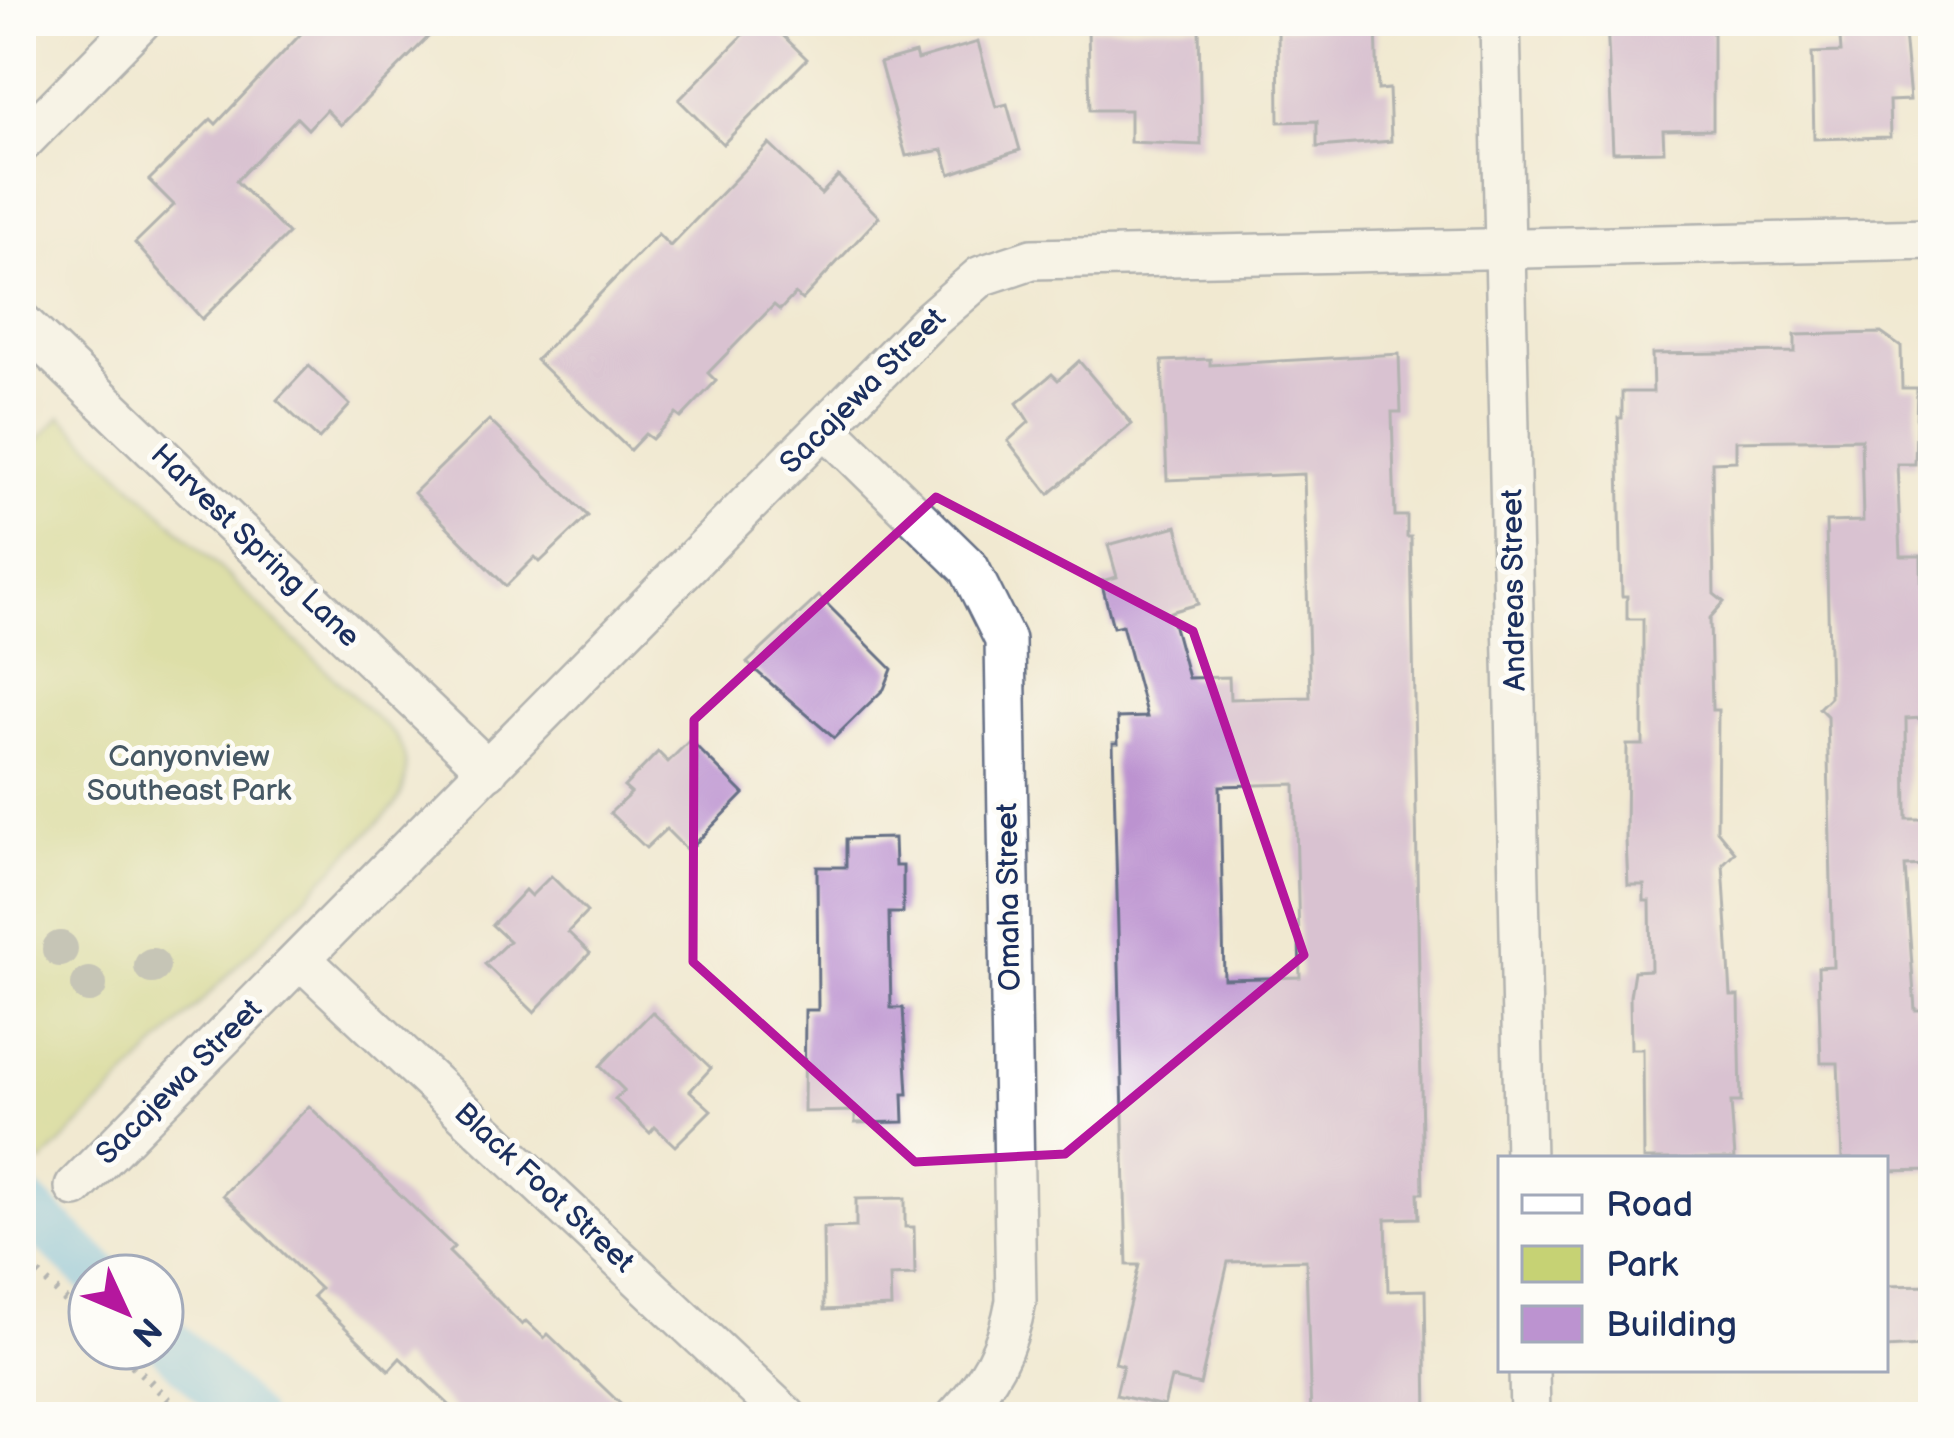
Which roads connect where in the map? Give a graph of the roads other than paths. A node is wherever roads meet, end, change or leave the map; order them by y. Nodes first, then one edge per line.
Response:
1 (141, 21) edge
2 (1500, 21) edge
3 (21, 143) edge
4 (1933, 239) edge
5 (1508, 252) junction
6 (21, 322) edge
7 (826, 428) junction
8 (488, 770) junction
9 (302, 959) junction
10 (1525, 1156) edge
11 (75, 1187) dead end
12 (1529, 1372) edge
13 (787, 1417) edge
14 (956, 1417) edge
15 (1530, 1417) edge

1 - 3 street
2 - 5 street, Andreas Street
4 - 5 street, Sacajewa Street
5 - 7 street, Sacajewa Street
5 - 10 street, Andreas Street
6 - 8 street, Harvest Spring Lane
7 - 8 street, Sacajewa Street
7 - 14 street, Omaha Street
8 - 9 street, Sacajewa Street
9 - 11 street, Sacajewa Street
9 - 13 street, Black Foot Street
12 - 15 street

